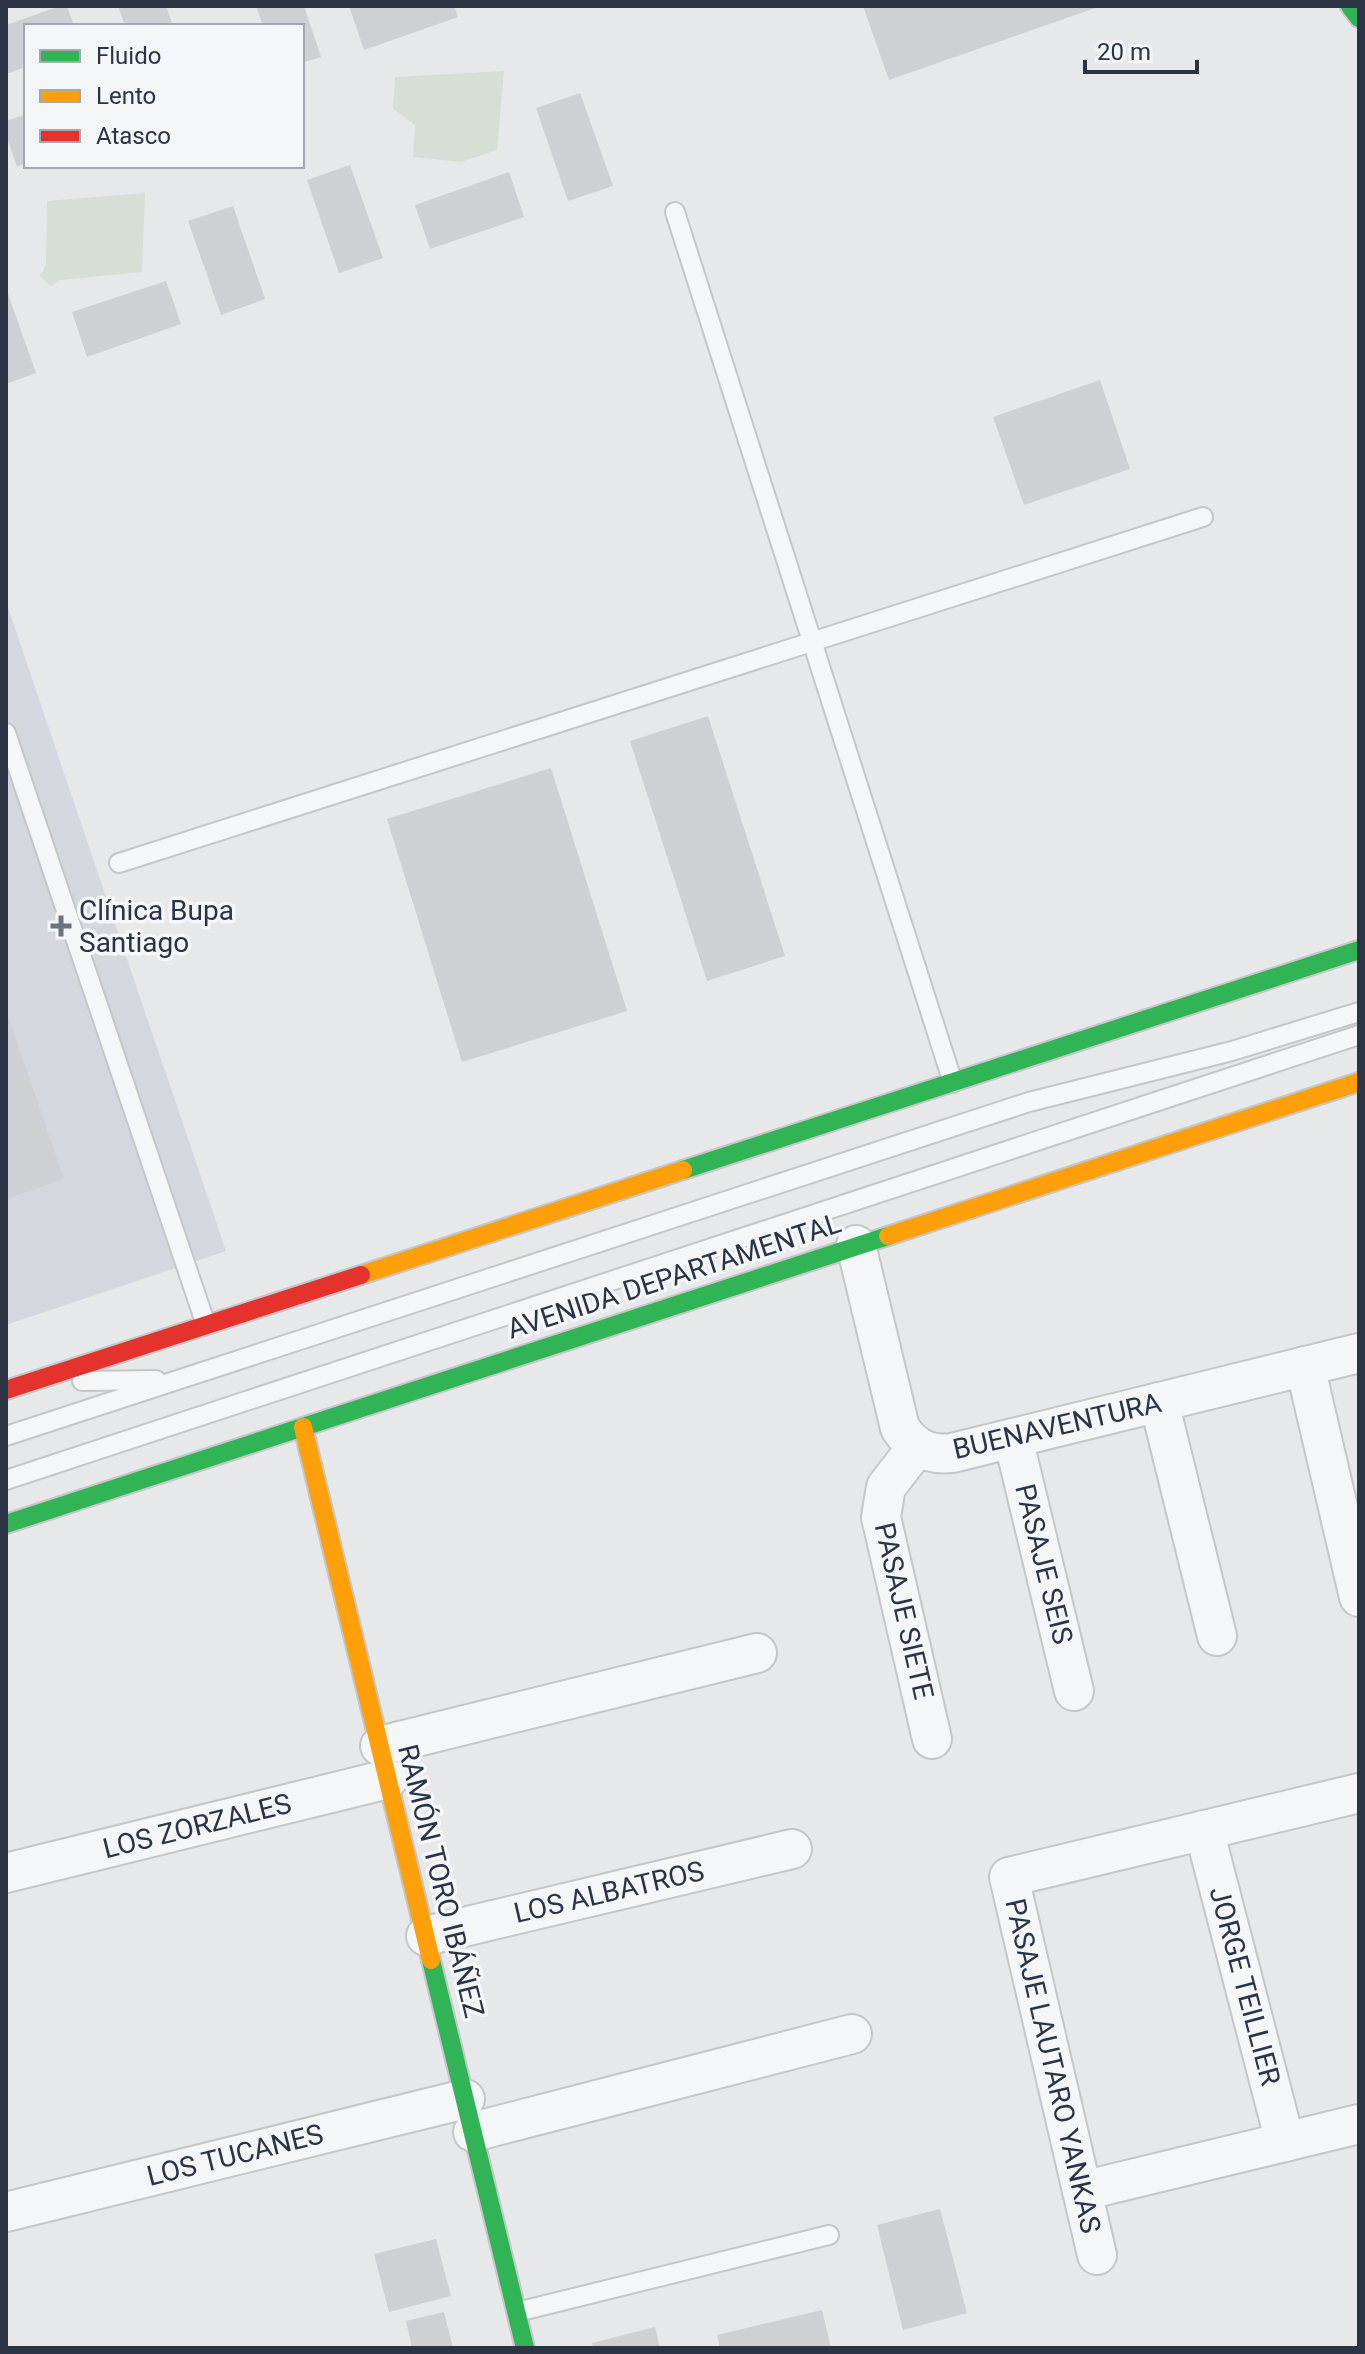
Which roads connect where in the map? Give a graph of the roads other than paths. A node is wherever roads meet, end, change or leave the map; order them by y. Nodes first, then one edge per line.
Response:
1 (1350, 6) edge
2 (1359, 18) edge
3 (675, 212) dead end
4 (1203, 517) dead end
5 (812, 642) junction
6 (6, 733) edge
7 (119, 863) dead end
8 (1359, 950) edge
9 (1359, 1012) edge
10 (1359, 1035) edge
11 (1359, 1082) edge
12 (953, 1083) junction
13 (856, 1245) junction
14 (206, 1326) junction
15 (1359, 1353) edge
16 (1305, 1366) junction
17 (175, 1379) junction
18 (29, 1383) junction
19 (6, 1390) edge
20 (6, 1398) edge
21 (1159, 1402) junction
22 (303, 1427) junction
23 (6, 1436) edge
24 (1013, 1438) junction
25 (917, 1447) junction
26 (6, 1480) edge
27 (6, 1524) edge
28 (1359, 1597) edge
29 (1217, 1636) dead end
30 (757, 1653) dead end
31 (1074, 1691) dead end
32 (932, 1739) dead end
33 (384, 1763) junction
34 (1359, 1793) edge
35 (1204, 1830) junction
36 (792, 1849) dead end
37 (6, 1873) edge
38 (426, 1936) junction
39 (852, 2034) dead end
40 (469, 2115) junction
41 (1359, 2124) edge
42 (1285, 2142) junction
43 (1082, 2191) junction
44 (6, 2212) edge
45 (829, 2235) dead end
46 (1097, 2255) dead end
47 (516, 2312) junction
48 (525, 2348) edge

1 - 2 main road
3 - 5 lane
4 - 5 lane
5 - 7 lane
5 - 12 lane
6 - 14 lane
8 - 12 main road
9 - 17 lane
10 - 26 lane
11 - 13 main road, AVENIDA DEPARTAMENTAL
12 - 14 main road
13 - 22 main road, AVENIDA DEPARTAMENTAL
13 - 25 street, BUENAVENTURA
14 - 18 main road
15 - 16 street, BUENAVENTURA
16 - 21 street, BUENAVENTURA
16 - 28 street
17 - 18 lane
17 - 23 lane
18 - 19 main road
18 - 20 lane
21 - 24 street, BUENAVENTURA
21 - 29 street
22 - 27 main road, AVENIDA DEPARTAMENTAL
22 - 33 main road, RAMÓN TORO IBÁÑEZ
24 - 25 street, BUENAVENTURA
24 - 31 street, PASAJE SEIS
25 - 32 street, PASAJE SIETE
30 - 33 street, LOS ZORZALES
33 - 37 street, LOS ZORZALES
33 - 38 main road, RAMÓN TORO IBÁÑEZ
34 - 35 street
35 - 42 street, JORGE TEILLIER
35 - 43 street, PASAJE LAUTARO YANKAS
36 - 38 street, LOS ALBATROS
38 - 40 main road, RAMÓN TORO IBÁÑEZ
39 - 40 street, LOS TUCANES
40 - 44 street, LOS TUCANES
40 - 47 main road, RAMÓN TORO IBÁÑEZ
41 - 42 street
42 - 43 street
43 - 46 street, PASAJE LAUTARO YANKAS
45 - 47 lane
47 - 48 main road, RAMÓN TORO IBÁÑEZ

